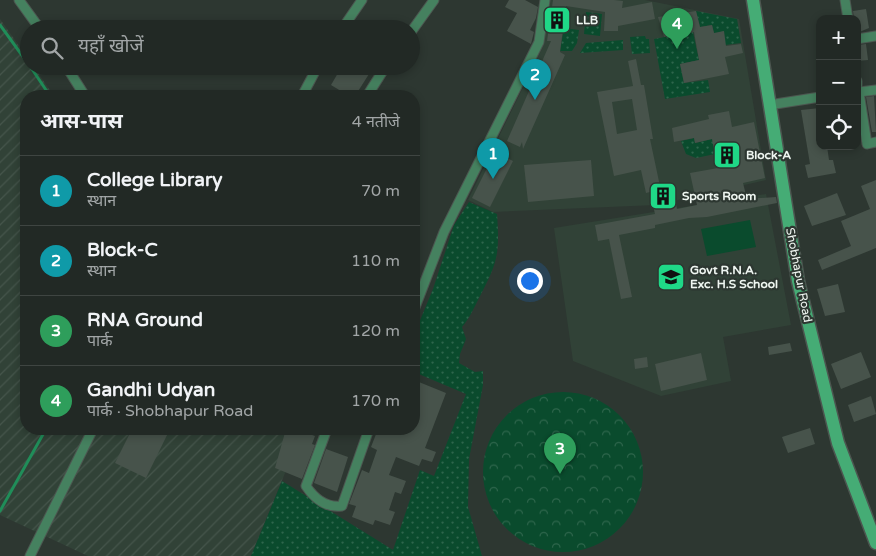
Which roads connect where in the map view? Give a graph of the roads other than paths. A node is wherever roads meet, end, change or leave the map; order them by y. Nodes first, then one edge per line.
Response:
1 (19, 0) edge
2 (362, 0) edge
3 (434, 0) edge
4 (545, 0) edge
5 (754, 0) edge
6 (845, 0) edge
7 (847, 15) edge
8 (33, 20) edge
9 (348, 20) edge
10 (420, 20) edge
11 (876, 36) edge
12 (861, 38) edge
13 (72, 75) edge
14 (313, 75) edge
15 (380, 75) edge
16 (81, 90) edge
17 (305, 90) edge
18 (371, 90) edge
19 (876, 90) edge
20 (861, 92) edge
21 (816, 98) edge
22 (771, 104) junction
23 (860, 105) edge
24 (876, 142) edge
25 (420, 294) edge
26 (90, 435) edge
27 (325, 435) edge
28 (367, 435) edge
29 (876, 531) edge
30 (876, 543) edge
31 (30, 556) edge

1 - 8 street
2 - 9 street
3 - 10 street
4 - 25 street
5 - 22 main road, Shobhapur Road
6 - 7 street
11 - 12 street
13 - 16 street
14 - 17 street
15 - 18 street
19 - 20 street
21 - 22 street
22 - 29 main road, Shobhapur Road
22 - 30 main road, Shobhapur Road
23 - 24 street
26 - 31 street
27 - 28 street

